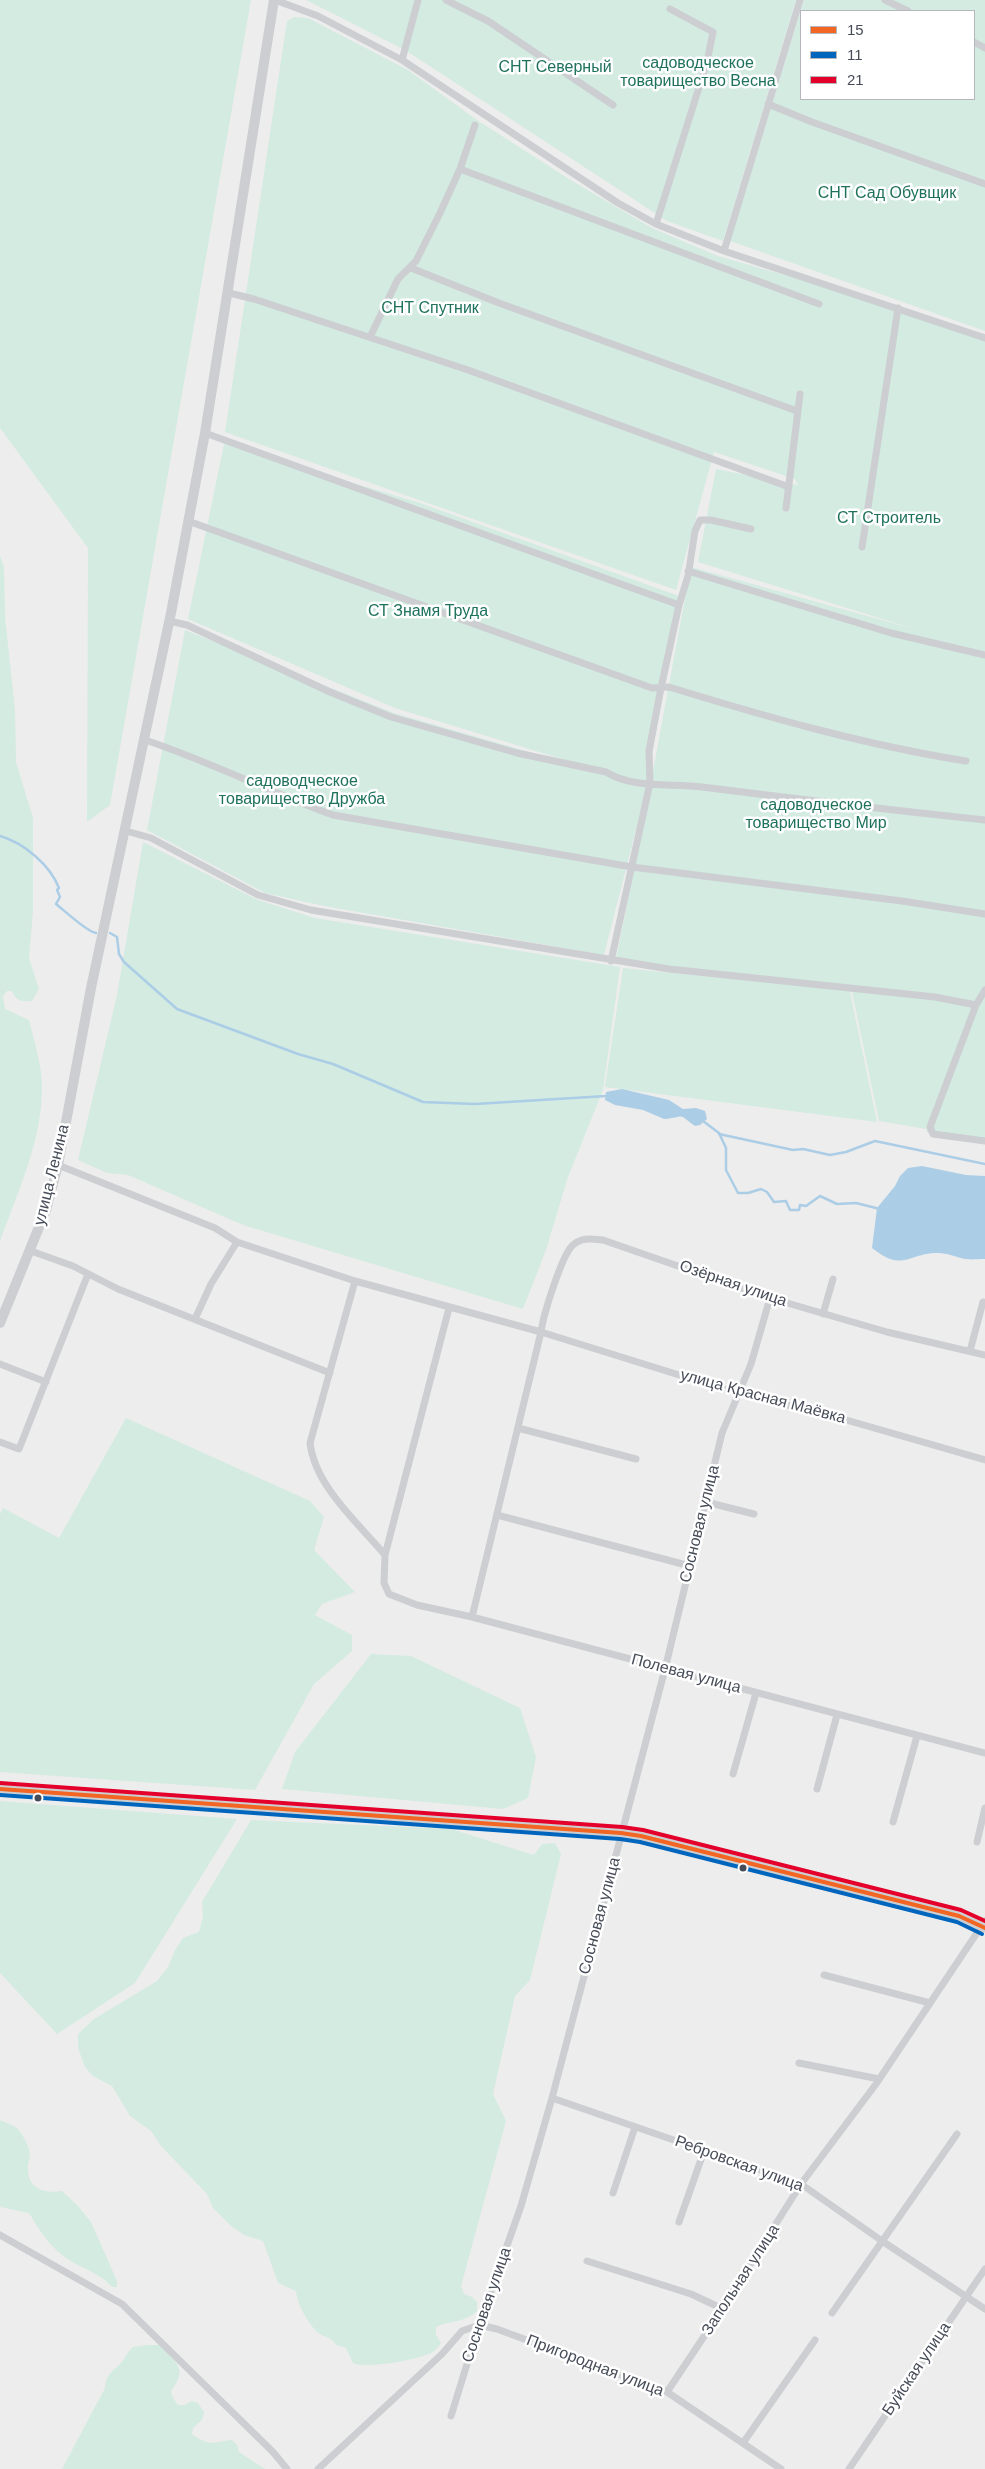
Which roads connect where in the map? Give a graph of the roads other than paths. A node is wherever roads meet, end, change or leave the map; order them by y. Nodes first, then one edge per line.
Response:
1 (275, 0) edge
2 (418, 0) edge
3 (446, 0) edge
4 (800, 0) edge
5 (885, 0) edge
6 (670, 9) dead end
7 (906, 10) edge
8 (402, 60) junction
9 (768, 104) junction
10 (613, 105) dead end
11 (475, 125) dead end
12 (460, 169) junction
13 (985, 184) edge
14 (656, 224) junction
15 (724, 251) junction
16 (411, 268) junction
17 (229, 293) junction
18 (819, 304) dead end
19 (898, 308) junction
20 (370, 338) junction
21 (985, 338) edge
22 (800, 394) dead end
23 (797, 411) junction
24 (205, 433) junction
25 (789, 487) junction
26 (786, 508) dead end
27 (188, 521) junction
28 (751, 529) dead end
29 (862, 547) dead end
30 (688, 571) junction
31 (679, 605) junction
32 (169, 621) junction
33 (985, 655) edge
34 (661, 688) junction
35 (144, 740) junction
36 (966, 761) dead end
37 (650, 783) junction
38 (985, 820) edge
39 (126, 831) junction
40 (632, 867) junction
41 (985, 914) edge
42 (611, 961) junction
43 (985, 990) edge
44 (976, 1005) junction
45 (985, 1141) edge
46 (58, 1165) junction
47 (238, 1242) junction
48 (31, 1251) junction
49 (88, 1274) junction
50 (833, 1278) dead end
51 (355, 1281) junction
52 (770, 1298) junction
53 (982, 1302) dead end
54 (449, 1308) junction
55 (823, 1314) junction
56 (195, 1319) junction
57 (0, 1323) edge
58 (541, 1332) junction
59 (970, 1351) junction
60 (985, 1355) edge
61 (0, 1364) edge
62 (330, 1373) junction
63 (46, 1382) junction
64 (737, 1392) junction
65 (518, 1428) junction
66 (0, 1442) edge
67 (636, 1459) dead end
68 (985, 1460) edge
69 (706, 1502) junction
70 (754, 1514) dead end
71 (497, 1515) junction
72 (385, 1555) junction
73 (690, 1566) junction
74 (472, 1617) junction
75 (665, 1669) junction
76 (756, 1693) junction
77 (837, 1715) junction
78 (918, 1736) junction
79 (985, 1753) edge
80 (733, 1774) dead end
81 (0, 1789) edge
82 (817, 1789) dead end
83 (985, 1808) edge
84 (893, 1822) dead end
85 (621, 1833) junction
86 (977, 1842) dead end
87 (984, 1925) edge
88 (824, 1975) dead end
89 (930, 2003) junction
90 (800, 2064) dead end
91 (879, 2079) junction
92 (552, 2098) junction
93 (634, 2127) junction
94 (957, 2134) dead end
95 (704, 2151) junction
96 (801, 2184) junction
97 (613, 2193) dead end
98 (679, 2222) dead end
99 (0, 2235) edge
100 (882, 2241) junction
101 (587, 2262) dead end
102 (985, 2269) edge
103 (966, 2296) junction
104 (723, 2309) junction
105 (985, 2309) edge
106 (832, 2314) dead end
107 (479, 2325) junction
108 (815, 2340) dead end
109 (667, 2392) junction
110 (451, 2416) dead end
111 (743, 2444) junction
112 (287, 2469) edge
113 (318, 2469) edge
114 (781, 2469) edge
115 (849, 2469) edge

1 - 8 street
1 - 17 main road, улица Ленина
2 - 8 street
3 - 10 street
4 - 9 street
5 - 7 street
6 - 14 street
8 - 14 street
9 - 13 street
9 - 15 street
11 - 12 street
12 - 16 street
12 - 18 street
14 - 15 street
15 - 19 street
16 - 20 street
16 - 23 street
17 - 20 street
17 - 24 main road, улица Ленина
19 - 21 street
19 - 29 street
20 - 25 street
22 - 23 street
23 - 25 street
24 - 27 main road, улица Ленина
24 - 31 street
25 - 26 street
27 - 32 main road, улица Ленина
27 - 34 street
28 - 30 street
30 - 31 street
30 - 33 street
31 - 34 street
32 - 35 main road, улица Ленина
32 - 37 street
34 - 36 street
34 - 37 street
35 - 39 main road, улица Ленина
35 - 40 street
37 - 38 street
37 - 40 street
39 - 42 street
39 - 46 main road, улица Ленина
40 - 41 street
40 - 42 street
42 - 44 street
43 - 44 street
44 - 45 street
46 - 47 street, улица Красная Маёвка
46 - 48 main road, улица Ленина
47 - 51 street, улица Красная Маёвка
47 - 56 street
48 - 49 street
48 - 57 main road, улица Ленина
49 - 56 street
49 - 63 street
50 - 55 street
51 - 54 street, улица Красная Маёвка
51 - 62 street
52 - 55 street, Озёрная улица
52 - 58 street, Озёрная улица
52 - 64 street, Сосновая улица
53 - 59 street
54 - 58 street, улица Красная Маёвка
54 - 72 street
55 - 59 street, Озёрная улица
56 - 62 street
58 - 64 street, улица Красная Маёвка
58 - 65 street
59 - 60 street, Озёрная улица
61 - 63 street
62 - 72 street
63 - 66 street
64 - 68 street, улица Красная Маёвка
64 - 69 street, Сосновая улица
65 - 67 street
65 - 71 street
69 - 70 street
69 - 73 street, Сосновая улица
71 - 73 street
71 - 74 street
72 - 74 street, Полевая улица
73 - 75 street, Сосновая улица
74 - 75 street, Полевая улица
75 - 76 street, Полевая улица
75 - 85 street, Сосновая улица
76 - 77 street, Полевая улица
76 - 80 street
77 - 78 street, Полевая улица
77 - 82 street
78 - 79 street, Полевая улица
78 - 84 street
81 - 85 street
83 - 86 street
85 - 87 street
85 - 92 street, Сосновая улица
87 - 89 street, Запольная улица
88 - 89 street
89 - 91 street, Запольная улица
90 - 91 street
91 - 96 street, Запольная улица
92 - 93 street, Ребровская улица
92 - 107 street, Сосновая улица
93 - 95 street, Ребровская улица
93 - 97 street
94 - 100 street
95 - 96 street, Ребровская улица
95 - 98 street
96 - 100 street, Ребровская улица
96 - 104 street, Запольная улица
99 - 112 street
100 - 103 street, Ребровская улица
100 - 106 street
101 - 104 street
102 - 103 street, Буйская улица
103 - 105 street, Ребровская улица
103 - 115 street, Буйская улица
104 - 109 street, Запольная улица
107 - 109 street, Пригородная улица
107 - 110 street, Сосновая улица
107 - 113 street
108 - 111 street
109 - 111 street, Пригородная улица
111 - 114 street, Пригородная улица

